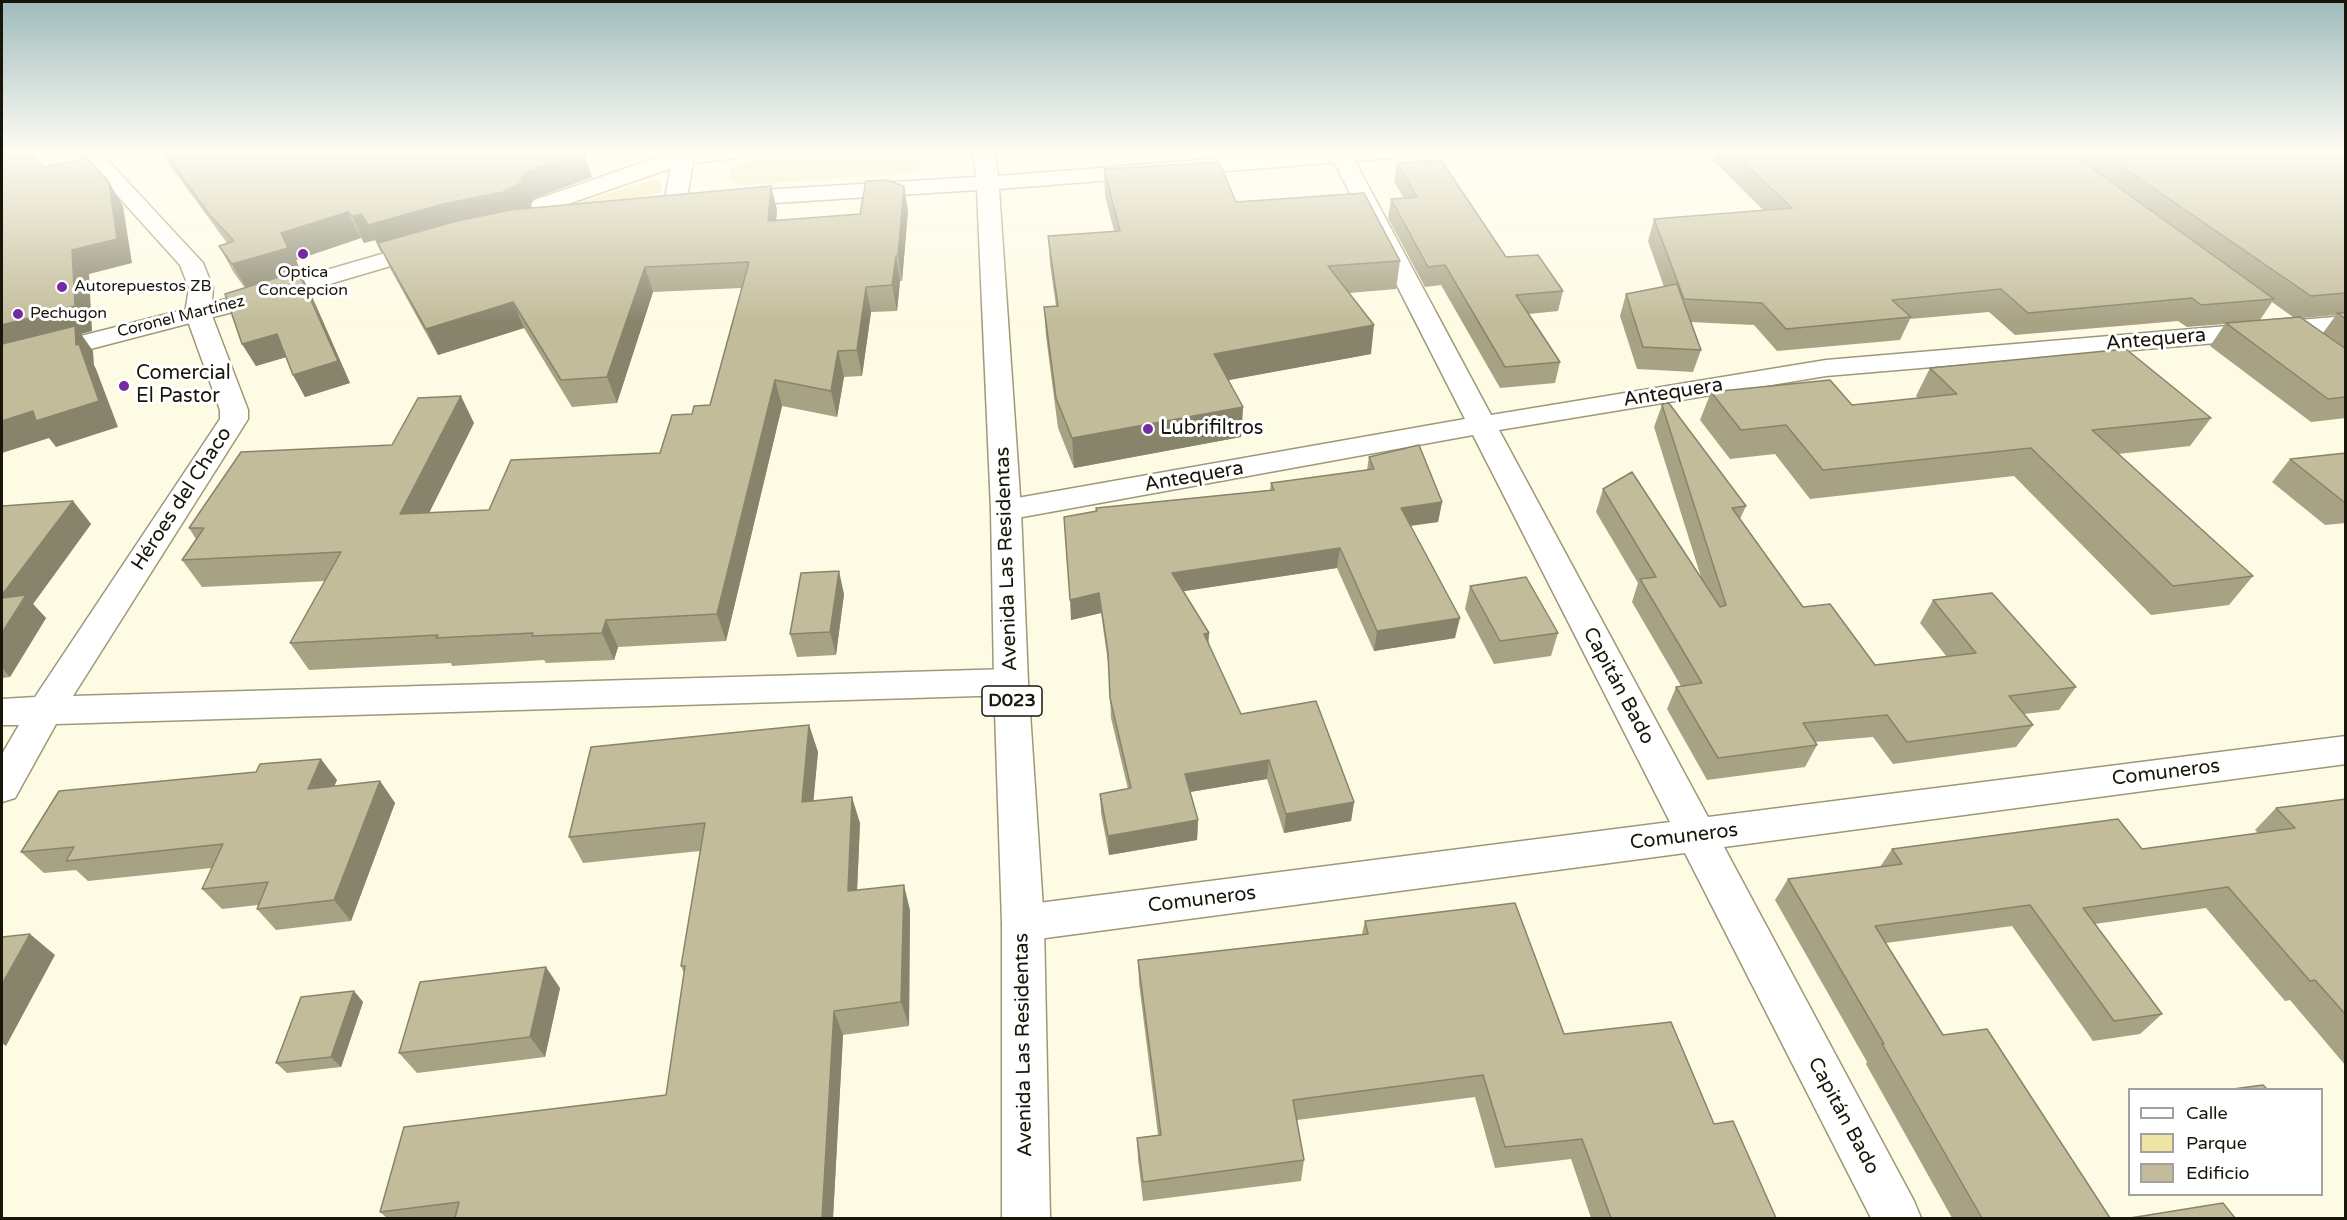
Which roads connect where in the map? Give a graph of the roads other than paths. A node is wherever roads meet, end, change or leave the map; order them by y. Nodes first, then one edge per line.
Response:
1 (140, 209) edge
2 (531, 209) edge
3 (988, 209) edge
4 (1369, 209) edge
5 (581, 213) edge
6 (467, 236) junction
7 (2260, 308) edge
8 (198, 312) junction
9 (2346, 324) edge
10 (2288, 328) junction
11 (2317, 349) edge
12 (2, 364) edge
13 (1481, 425) junction
14 (1006, 510) junction
15 (1011, 682) junction
16 (45, 711) junction
17 (2, 712) edge
18 (2346, 750) edge
19 (2, 787) edge
20 (1696, 835) junction
21 (1023, 924) junction
22 (1026, 1218) edge
23 (1897, 1218) edge

1 - 8 street, Héroes del Chaco
2 - 6 street
3 - 14 street, Avenida Las Residentas / D023
4 - 13 street, Capitán Bado
5 - 6 street
6 - 8 street, Coronel Martínez
7 - 10 street
8 - 12 street, Coronel Martínez
8 - 16 street, Héroes del Chaco
9 - 10 street, Antequera
10 - 11 street
10 - 13 street, Antequera
13 - 14 street, Antequera
13 - 20 street, Capitán Bado
14 - 15 street, Avenida Las Residentas / D023
15 - 16 street
15 - 21 street, Avenida Las Residentas / D023
16 - 17 street
16 - 19 street, Héroes del Chaco
18 - 20 street, Comuneros
20 - 21 street, Comuneros
20 - 23 street, Capitán Bado
21 - 22 street, Avenida Las Residentas / D023

